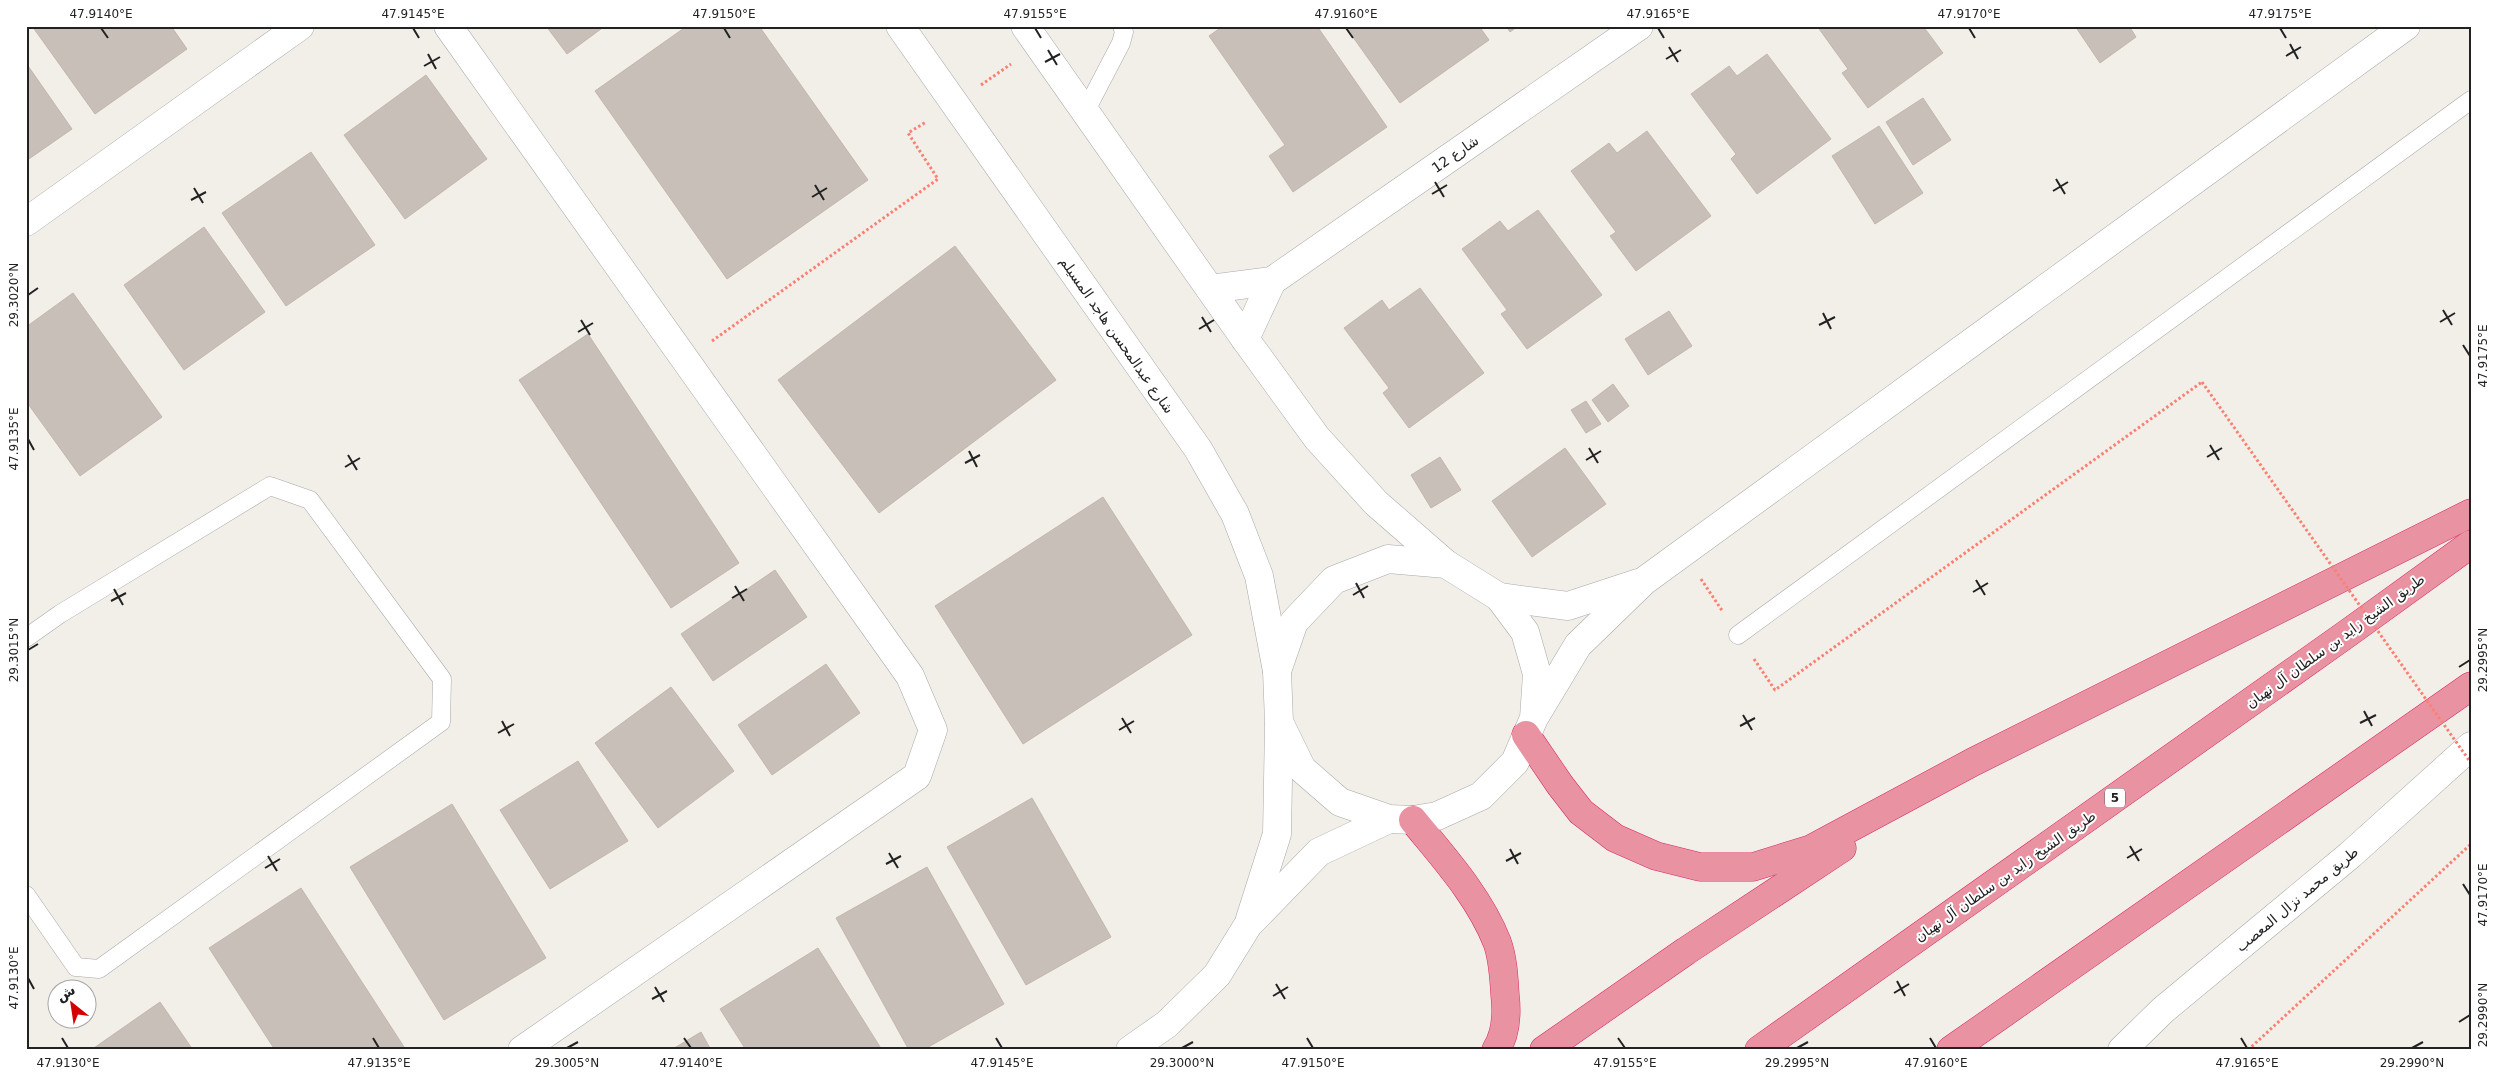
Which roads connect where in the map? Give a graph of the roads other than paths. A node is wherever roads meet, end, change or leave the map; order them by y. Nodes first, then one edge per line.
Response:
1 (300, 26) edge
2 (448, 26) edge
3 (900, 26) edge
4 (1122, 26) edge
5 (1638, 26) edge
6 (2406, 26) edge
7 (1032, 36) edge
8 (2471, 100) edge
9 (1085, 112) junction
10 (26, 222) edge
11 (1272, 281) junction
12 (1210, 289) junction
13 (1245, 339) junction
14 (2471, 514) edge
15 (2471, 544) edge
16 (1446, 564) junction
17 (1644, 581) junction
18 (1499, 597) junction
19 (1738, 635) dead end
20 (26, 638) edge
21 (1277, 671) junction
22 (2471, 686) edge
23 (1279, 722) junction
24 (1530, 726) junction
25 (2471, 746) edge
26 (1972, 762) junction
27 (1401, 819) junction
28 (26, 895) edge
29 (1248, 925) junction
30 (522, 1050) edge
31 (1130, 1050) edge
32 (1496, 1050) edge
33 (1544, 1050) edge
34 (1759, 1050) edge
35 (1951, 1050) edge
36 (2122, 1050) edge

1 - 10 street
2 - 30 street
3 - 21 street, شارع عبدالمحسن هاجد المسيلم
4 - 9 lane
5 - 11 street, شارع 12
6 - 17 street
7 - 9 street
8 - 19 lane
9 - 12 street
11 - 12 street, شارع 12
11 - 13 street
12 - 13 street
13 - 16 street
14 - 26 highway
15 - 34 highway, طريق الشيخ زايد بن سلطان آل نهيان / 5
16 - 18 street
16 - 21 street
17 - 18 street
17 - 24 street
18 - 24 street
20 - 28 lane
21 - 23 street
22 - 35 highway
23 - 27 street
23 - 29 street
24 - 26 highway
24 - 27 street
25 - 36 street, طريق محمد نزال المعصب
26 - 33 highway
27 - 29 street
27 - 32 highway
29 - 31 street

